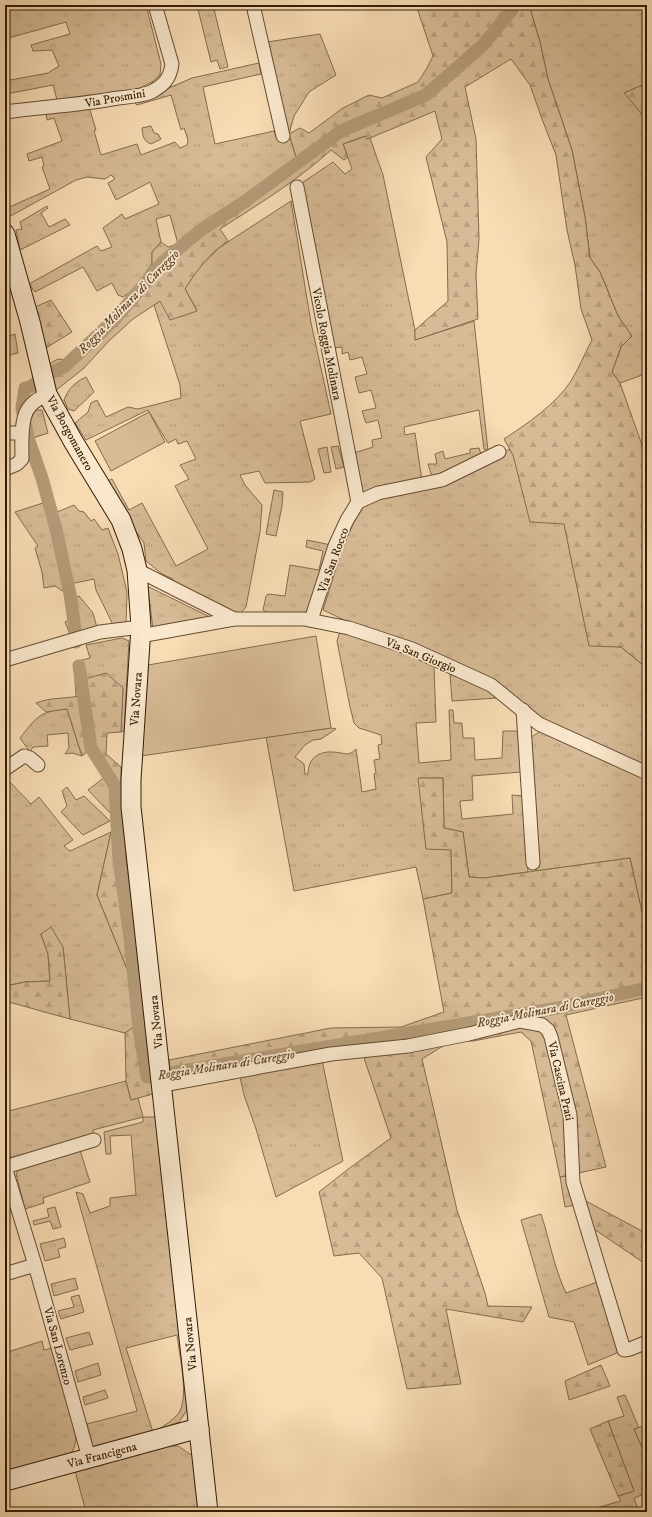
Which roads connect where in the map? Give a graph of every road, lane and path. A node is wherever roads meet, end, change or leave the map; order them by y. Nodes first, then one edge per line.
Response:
1 (155, 5) edge
2 (253, 5) edge
3 (5, 112) edge
4 (284, 136) dead end
5 (297, 187) dead end
6 (5, 234) edge
7 (45, 384) junction
8 (22, 430) junction
9 (5, 433) edge
10 (498, 452) dead end
11 (5, 469) edge
12 (358, 502) junction
13 (137, 570) junction
14 (234, 619) junction
15 (311, 620) junction
16 (141, 631) junction
17 (5, 660) edge
18 (522, 710) junction
19 (38, 765) dead end
20 (5, 770) edge
21 (647, 773) edge
22 (533, 863) dead end
23 (162, 1078) junction
24 (94, 1140) dead end
25 (5, 1167) edge
26 (35, 1265) junction
27 (5, 1274) edge
28 (647, 1342) edge
29 (199, 1428) junction
30 (89, 1458) junction
31 (5, 1482) edge
32 (208, 1512) edge

1 - 3 street, Via Prosmini
2 - 4 street
5 - 12 street, Vicolo Roggia Molinara
6 - 7 main road, Via Borgomanero
7 - 8 street
7 - 13 main road, Via Borgomanero
8 - 9 street
8 - 11 street
10 - 12 street
12 - 15 street, Via San Rocco
13 - 14 street
13 - 16 main road, Via Borgomanero
14 - 15 street
14 - 16 street
15 - 18 street, Via San Giorgio
16 - 17 street
16 - 23 main road, Via Novara
18 - 21 street, Via San Giorgio
18 - 22 street
19 - 20 street
23 - 28 street, Via Cascina Prati
23 - 29 main road, Via Novara
24 - 25 street
25 - 26 street, Via San Lorenzo
26 - 27 street
26 - 30 street, Via San Lorenzo
29 - 30 main road, Via Francigena
29 - 32 main road, Via Novara
30 - 31 main road, Via Francigena

